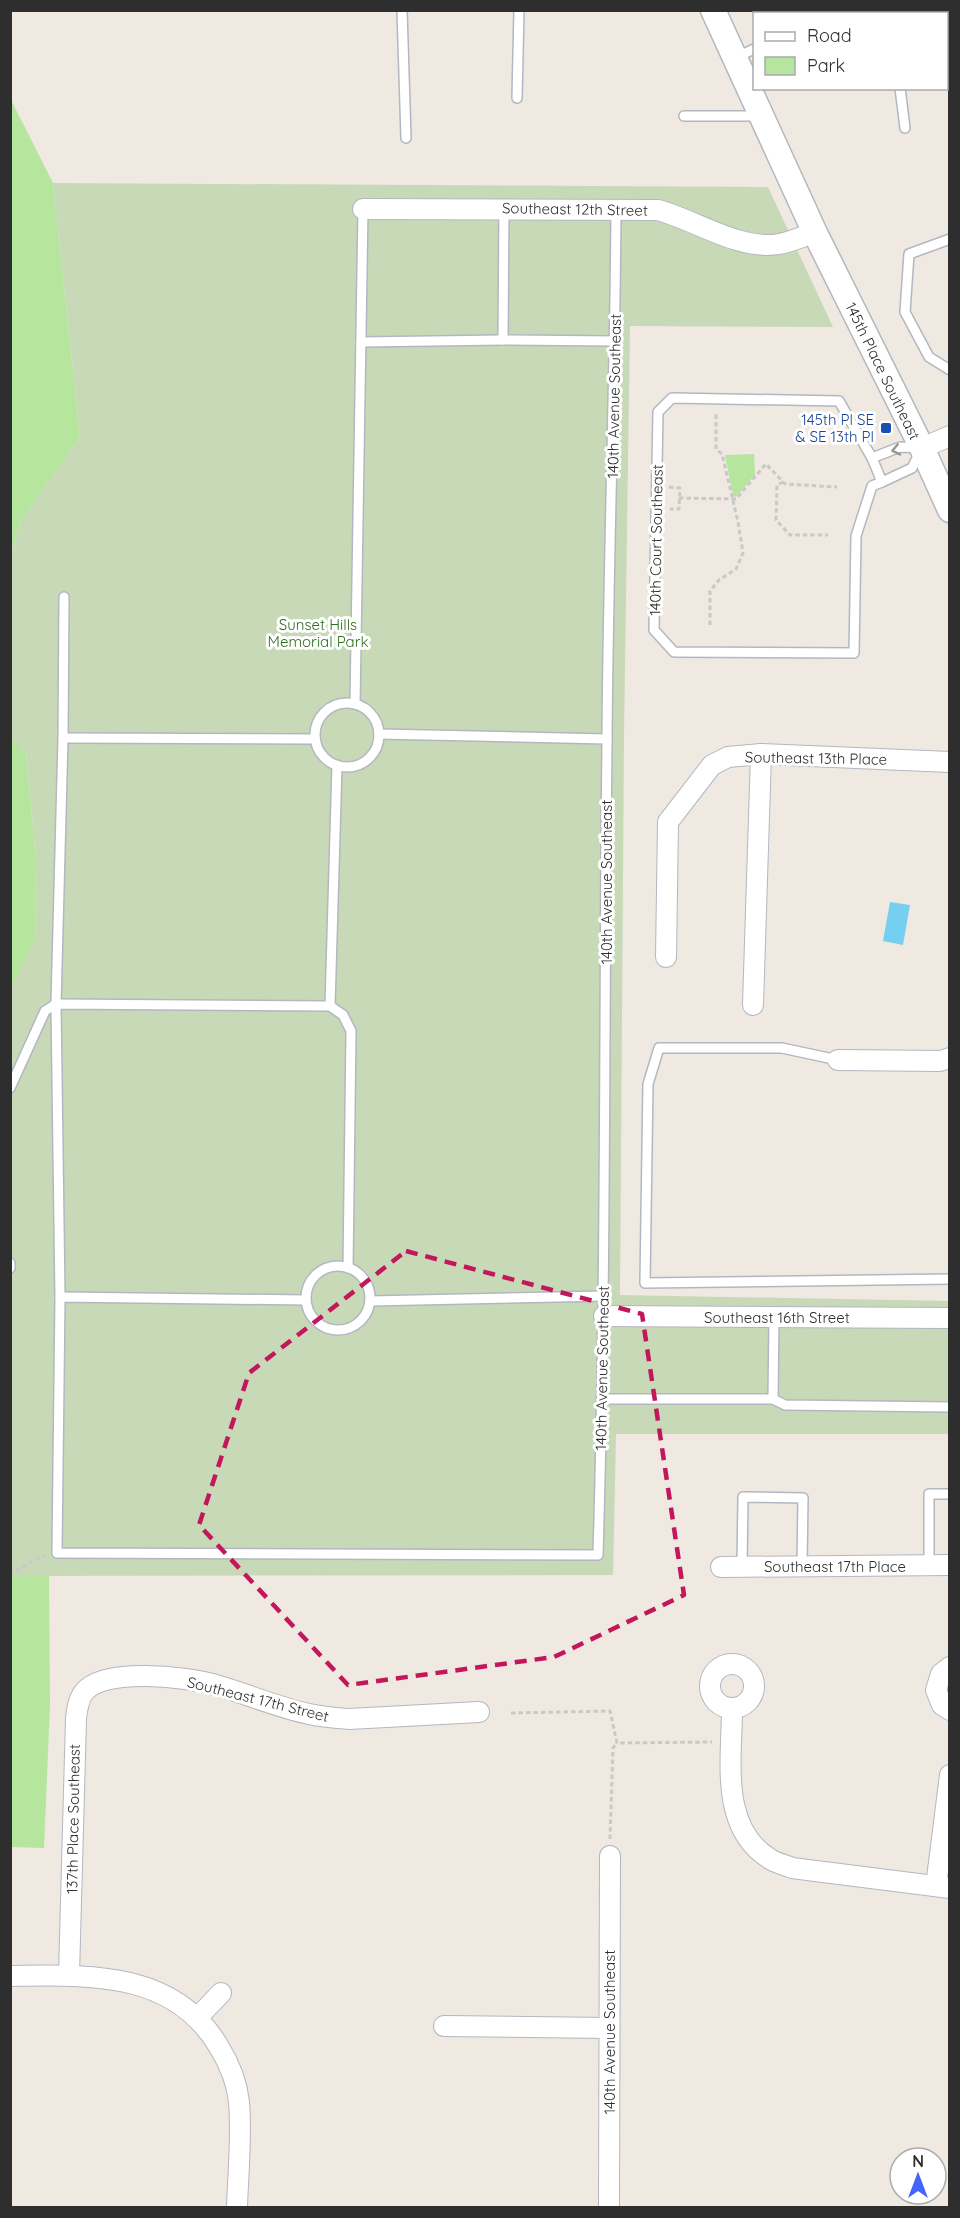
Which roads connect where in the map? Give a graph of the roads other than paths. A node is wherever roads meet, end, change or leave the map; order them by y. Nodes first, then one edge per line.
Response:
1 (402, 10) edge
2 (519, 10) edge
3 (713, 10) edge
4 (745, 53) edge
5 (753, 83) edge
6 (755, 90) edge
7 (900, 90) edge
8 (517, 98) dead end
9 (684, 116) dead end
10 (762, 116) junction
11 (905, 128) dead end
12 (406, 138) dead end
13 (504, 208) junction
14 (616, 208) junction
15 (363, 209) joint
16 (815, 233) junction
17 (950, 239) edge
18 (503, 340) junction
19 (615, 341) junction
20 (361, 342) junction
21 (950, 370) edge
22 (950, 436) edge
23 (922, 448) junction
24 (872, 458) junction
25 (882, 482) junction
26 (950, 510) edge
27 (64, 597) dead end
28 (355, 704) junction
29 (379, 734) junction
30 (63, 738) junction
31 (315, 739) junction
32 (607, 739) junction
33 (761, 754) junction
34 (950, 762) edge
35 (337, 765) junction
36 (666, 957) dead end
37 (56, 1004) junction
38 (753, 1005) dead end
39 (330, 1006) junction
40 (950, 1058) edge
41 (838, 1060) joint
42 (10, 1088) edge
43 (10, 1263) edge
44 (10, 1268) edge
45 (348, 1268) junction
46 (950, 1279) edge
47 (60, 1296) junction
48 (306, 1300) junction
49 (370, 1301) junction
50 (604, 1306) junction
51 (774, 1317) junction
52 (950, 1318) edge
53 (602, 1399) junction
54 (773, 1399) junction
55 (950, 1407) edge
56 (950, 1494) edge
57 (929, 1565) junction
58 (950, 1565) edge
59 (742, 1566) junction
60 (802, 1566) junction
61 (721, 1567) dead end
62 (950, 1667) edge
63 (108, 1679) joint
64 (732, 1708) dead end
65 (950, 1710) edge
66 (479, 1712) dead end
67 (950, 1775) edge
68 (610, 1856) road end
69 (943, 1887) edge
70 (69, 1975) junction
71 (10, 1976) edge
72 (221, 1994) dead end
73 (198, 2017) junction
74 (444, 2026) dead end
75 (609, 2028) junction
76 (237, 2208) edge
77 (609, 2208) edge

1 - 12 lane
2 - 8 lane
3 - 4 street
4 - 5 street
6 - 10 street
7 - 11 lane
9 - 10 lane
10 - 16 street
13 - 14 street, Southeast 12th Street
13 - 15 street, Southeast 12th Street
13 - 18 lane
14 - 16 street, Southeast 12th Street
14 - 19 lane, 140th Avenue Southeast
15 - 20 lane
16 - 23 street, 145th Place Southeast
17 - 21 lane
18 - 19 lane
18 - 20 lane
19 - 32 lane, 140th Avenue Southeast
20 - 28 lane
22 - 23 street
23 -> 24 lane
23 - 25 lane, 140th Court Southeast
23 - 26 street, 145th Place Southeast
24 - 25 lane, 140th Court Southeast
24 - 25 lane, 140th Court Southeast
27 - 30 lane
28 - 29 lane
28 - 31 lane
29 - 32 lane
29 - 35 lane
30 - 31 lane
30 - 37 lane
31 - 35 lane
32 - 50 lane, 140th Avenue Southeast
33 - 34 street, Southeast 13th Place
33 - 36 street, Southeast 13th Place
33 - 38 street
35 - 39 lane
37 - 39 lane
37 - 42 lane
37 - 47 lane
39 - 45 lane
40 - 41 street
41 - 46 lane
43 - 44 lane
45 - 48 lane
45 - 49 lane
47 - 48 lane
47 - 53 lane, 140th Avenue Southeast
48 - 49 lane
49 - 50 lane
50 - 51 street, Southeast 16th Street
50 - 53 lane, 140th Avenue Southeast
51 - 52 street, Southeast 16th Street
51 - 54 lane
53 - 54 lane
54 - 55 lane
56 - 57 lane
57 - 58 street, Southeast 17th Place
57 - 60 street, Southeast 17th Place
59 - 60 street, Southeast 17th Place
59 - 60 lane
59 - 61 street, Southeast 17th Place
62 - 65 street
63 - 66 street, Southeast 17th Street
63 - 70 street, 137th Place Southeast
64 - 69 street
67 - 69 street
68 - 75 street, 140th Avenue Southeast
70 - 71 street
70 - 73 street
72 - 73 street
73 - 76 street
74 - 75 street
75 - 77 street, 140th Avenue Southeast

